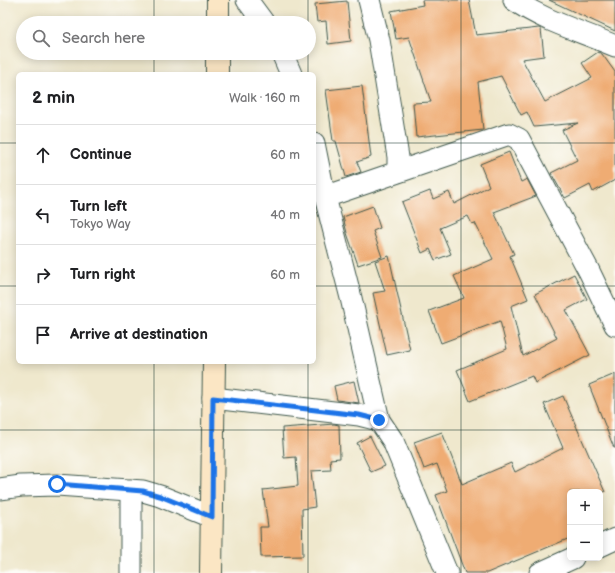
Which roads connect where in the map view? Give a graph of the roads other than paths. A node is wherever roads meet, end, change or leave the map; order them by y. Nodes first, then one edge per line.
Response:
1 (218, 0) edge
2 (247, 0) edge
3 (369, 0) edge
4 (514, 0) edge
5 (218, 16) edge
6 (259, 16) edge
7 (615, 46) edge
8 (218, 60) edge
9 (285, 60) edge
10 (217, 72) edge
11 (289, 72) edge
12 (316, 153) edge
13 (398, 172) junction
14 (325, 196) junction
15 (615, 326) edge
16 (214, 364) edge
17 (213, 398) junction
18 (379, 420) junction
19 (0, 489) edge
20 (131, 490) junction
21 (212, 517) junction
22 (615, 539) edge
23 (603, 545) edge
24 (567, 561) edge
25 (131, 573) edge
26 (211, 573) edge
27 (448, 573) edge
28 (540, 573) edge

1 - 5 main road
2 - 6 street
3 - 13 street
4 - 7 street
8 - 10 main road
9 - 11 street
12 - 14 street
13 - 14 street
13 - 15 street
14 - 18 street
16 - 17 main road
17 - 18 street
17 - 21 main road
18 - 27 street
19 - 20 street
20 - 21 street
20 - 25 street
21 - 26 main road
22 - 23 street
24 - 28 street

